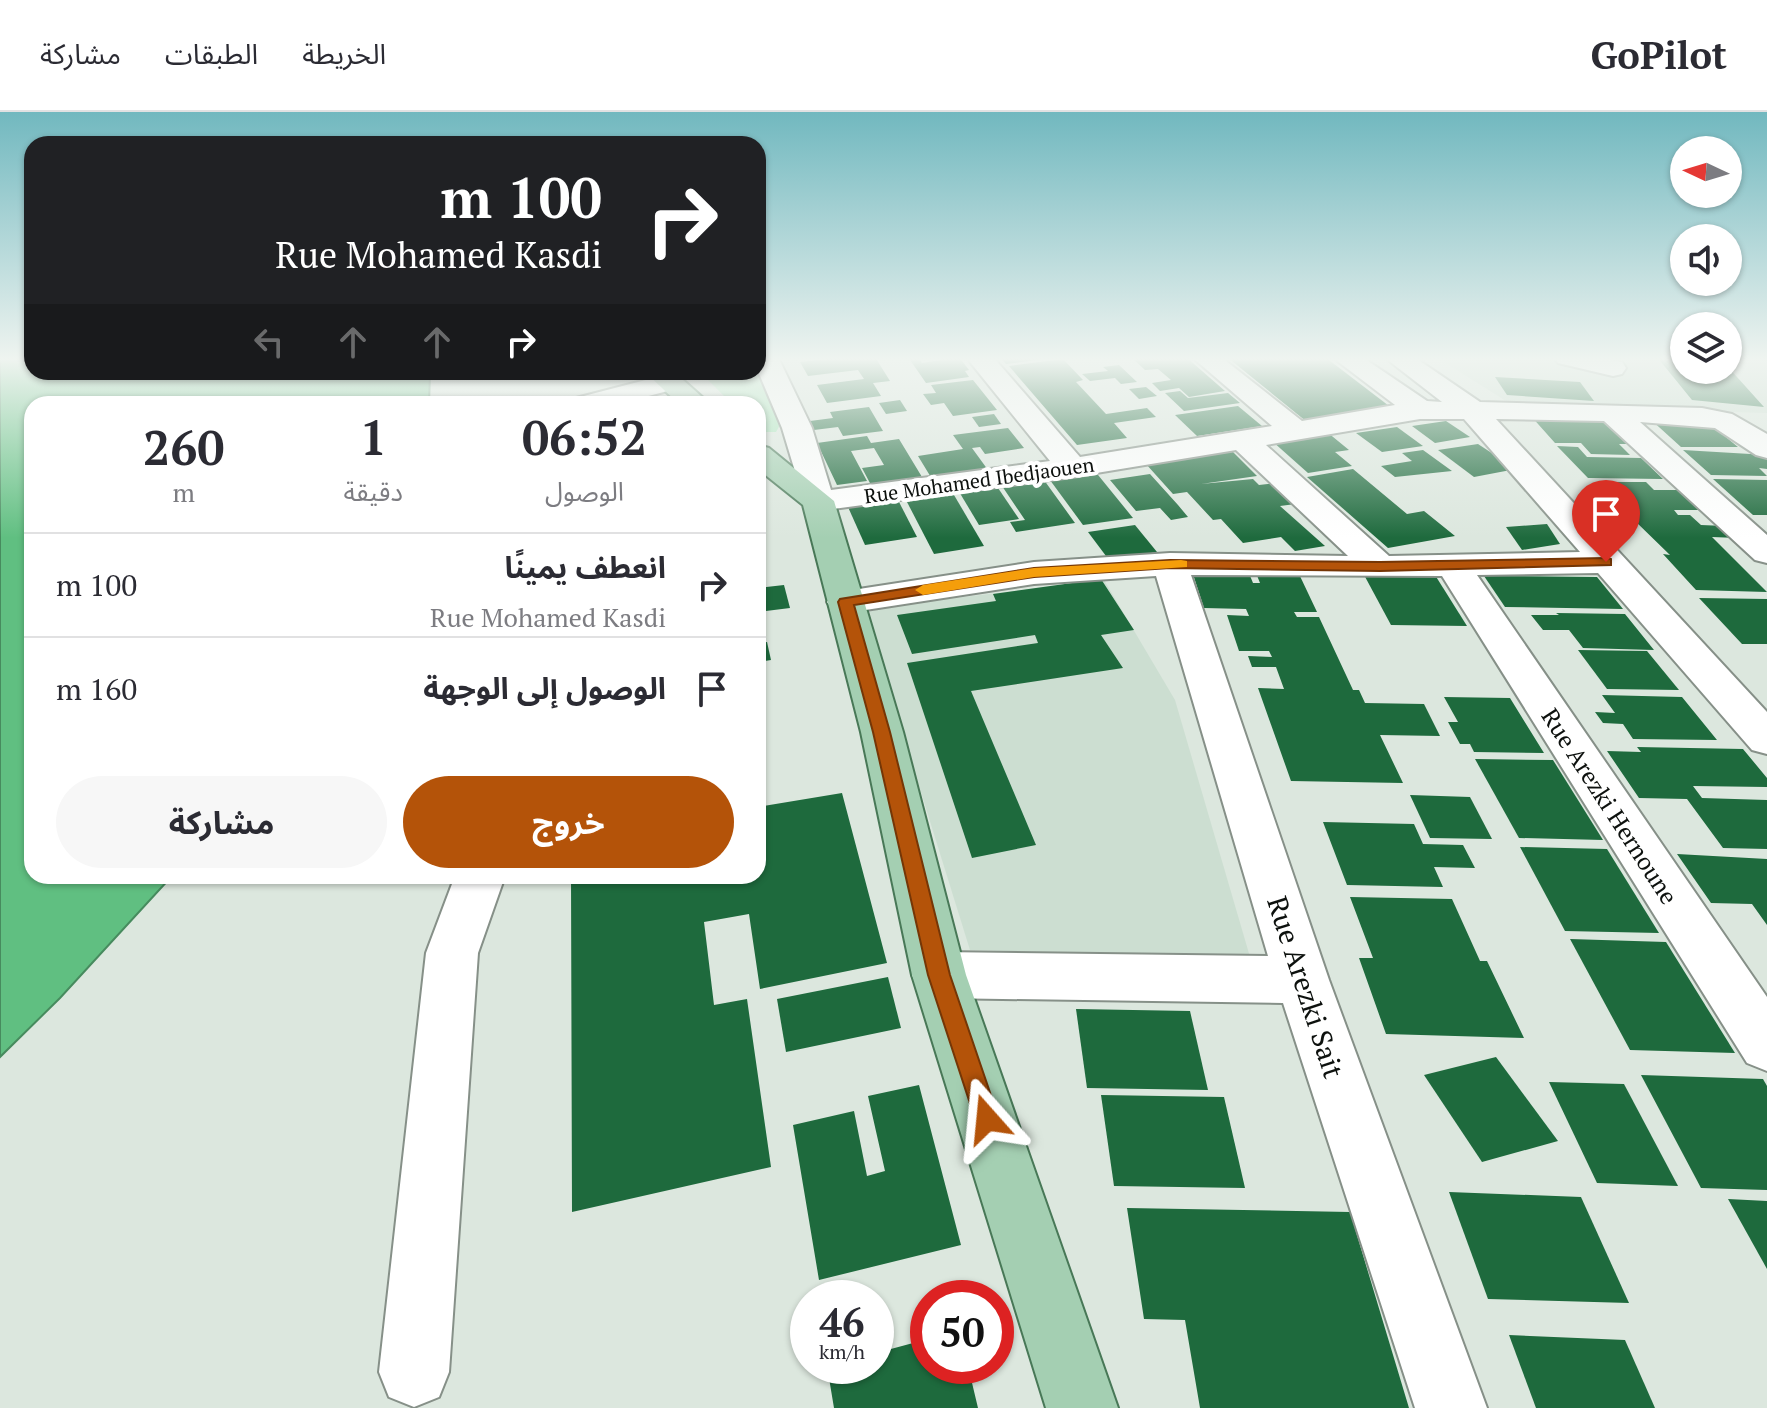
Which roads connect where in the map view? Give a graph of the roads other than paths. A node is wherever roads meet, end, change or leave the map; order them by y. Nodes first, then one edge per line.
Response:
1 (792, 417) edge
2 (1030, 417) edge
3 (1280, 417) edge
4 (1373, 417) edge
5 (1478, 417) edge
6 (1618, 417) edge
7 (1687, 417) edge
8 (1295, 430) junction
9 (1243, 440) junction
10 (1767, 449) edge
11 (766, 460) edge
12 (1072, 468) junction
13 (818, 501) junction
14 (1767, 553) edge
15 (1606, 562) junction
16 (1170, 564) junction
17 (1453, 566) junction
18 (1380, 567) junction
19 (846, 602) junction
20 (1767, 739) edge
21 (477, 884) edge
22 (939, 975) junction
23 (1302, 980) junction
24 (1767, 1045) edge
25 (414, 1372) dead end
26 (1082, 1408) edge
27 (1451, 1408) edge

1 - 13 street
2 - 12 street
3 - 8 street
4 - 8 street, Rue Mohamed Ibedjaouen
5 - 15 street
6 - 14 street
7 - 10 street, Rue Mohamed Ibedjaouen
8 - 9 street, Rue Mohamed Ibedjaouen
9 - 12 street, Rue Mohamed Ibedjaouen
9 - 18 street
11 - 13 main road
12 - 13 street, Rue Mohamed Ibedjaouen
13 - 19 main road
15 - 17 street
15 - 20 street
16 - 18 street
16 - 19 street
16 - 23 street, Rue Arezki Sait
17 - 18 street
17 - 24 street, Rue Arezki Hernoune
19 - 22 main road
21 - 25 street
22 - 23 street
22 - 26 main road
23 - 27 street, Rue Arezki Sait

